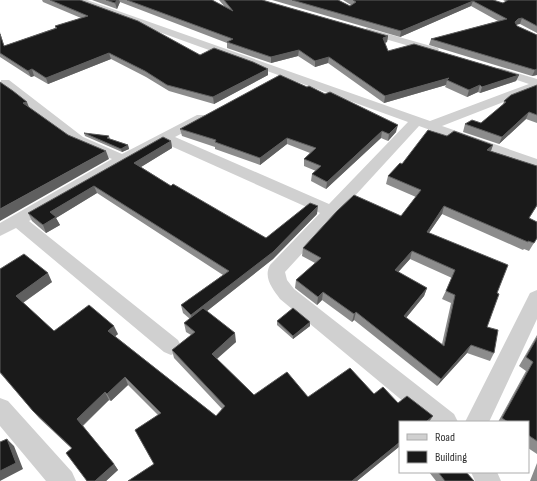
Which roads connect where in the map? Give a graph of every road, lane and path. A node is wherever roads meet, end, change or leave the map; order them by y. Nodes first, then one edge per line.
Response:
1 (79, 0) edge
2 (357, 28) edge
3 (445, 54) edge
4 (488, 67) edge
5 (284, 73) junction
6 (270, 81) edge
7 (5, 82) dead end
8 (537, 84) edge
9 (214, 111) edge
10 (423, 123) junction
11 (165, 138) junction
12 (123, 159) junction
13 (537, 164) edge
14 (331, 211) junction
15 (17, 220) junction
16 (0, 230) edge
17 (536, 302) edge
18 (171, 346) dead end
19 (0, 409) edge
20 (445, 421) edge
21 (478, 421) edge
22 (63, 481) edge

1 - 5 street
2 - 3 street
4 - 8 street
5 - 6 street
5 - 10 street
7 - 12 street
8 - 10 street
9 - 11 street
10 - 13 street
10 - 14 street
11 - 12 street
11 - 14 street
12 - 15 street
14 - 20 street
15 - 16 street
15 - 18 street
17 - 21 street
19 - 22 street

